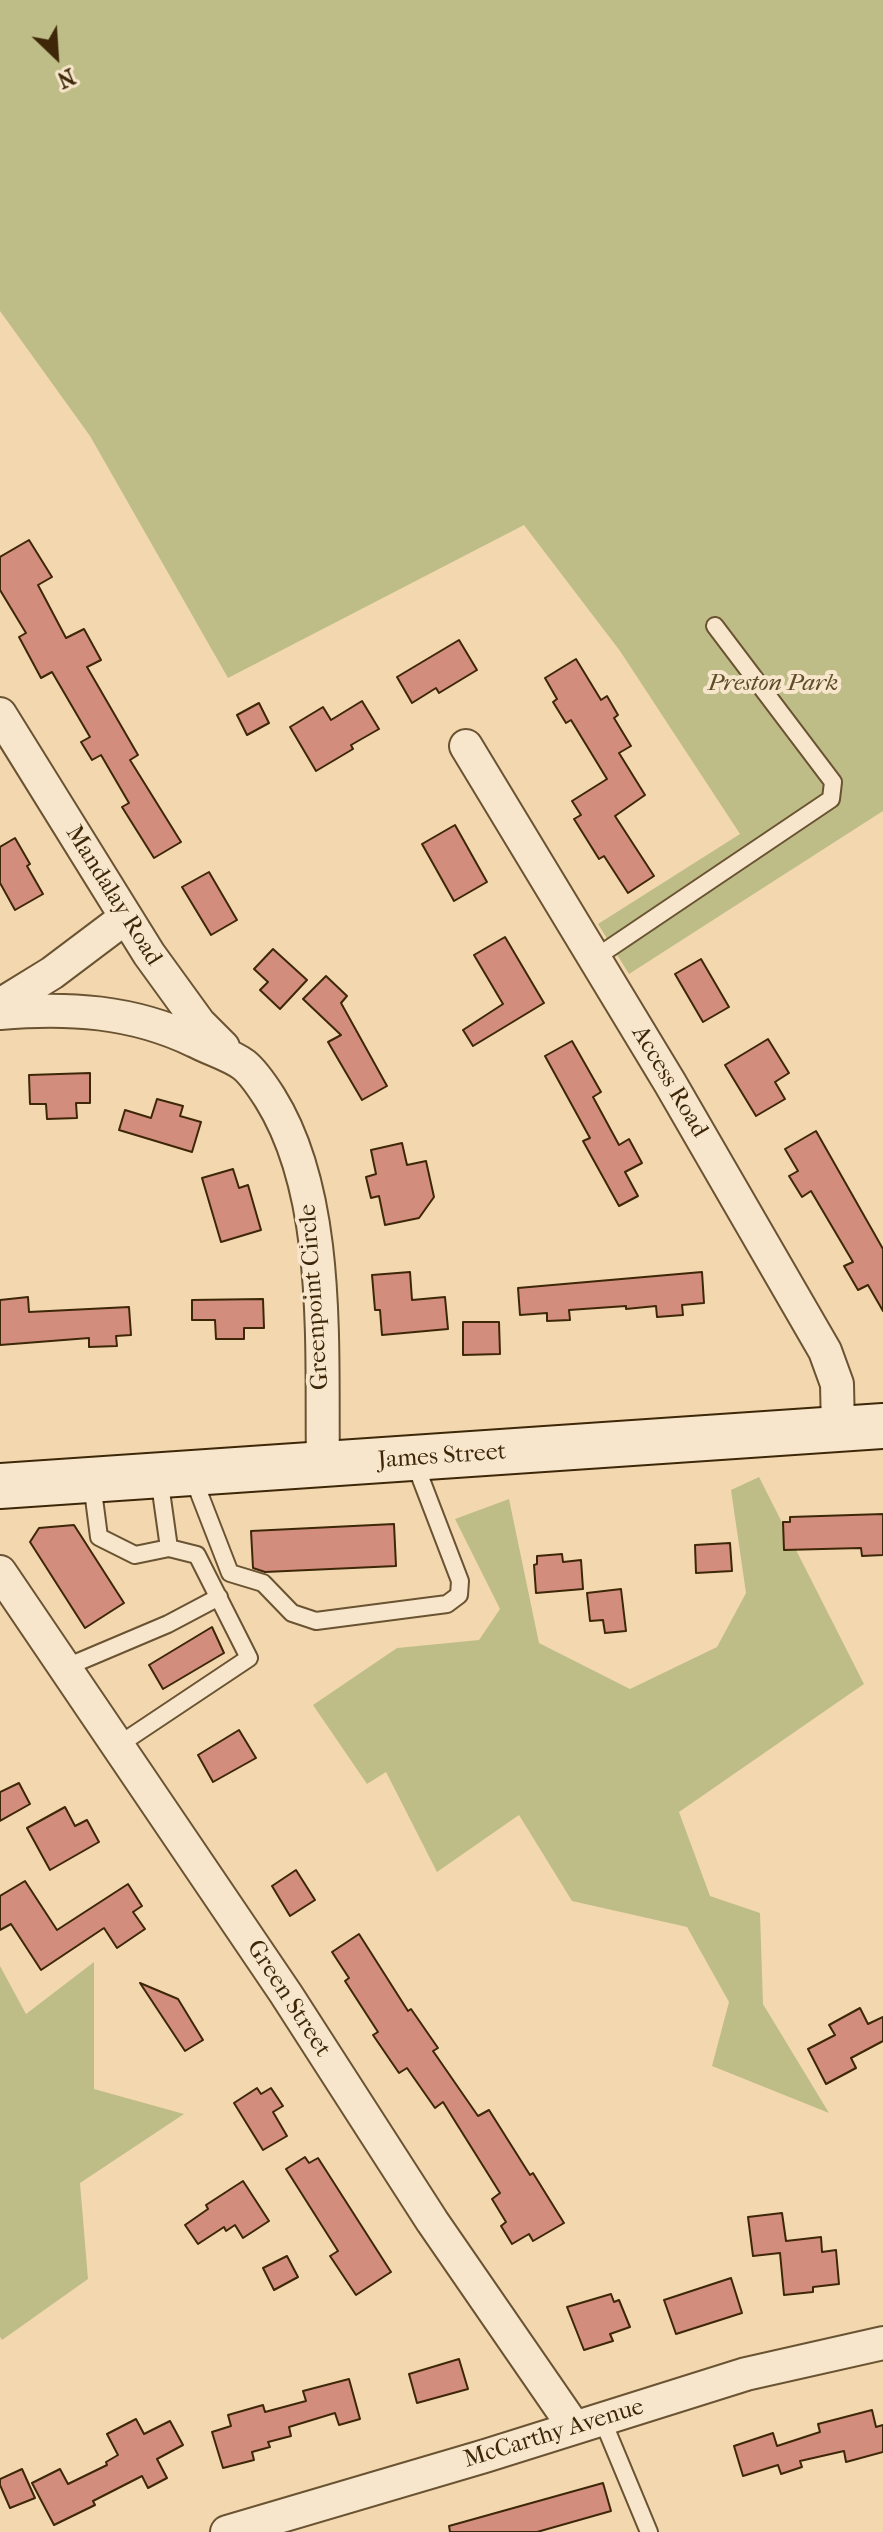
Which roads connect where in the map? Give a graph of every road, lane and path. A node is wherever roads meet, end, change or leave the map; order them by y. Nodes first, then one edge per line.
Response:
1 (715, 626) dead end
2 (0, 714) edge
3 (466, 746) dead end
4 (125, 918) junction
5 (595, 958) junction
6 (0, 1005) edge
7 (0, 1013) edge
8 (244, 1065) junction
9 (883, 1426) edge
10 (838, 1429) junction
11 (413, 1459) junction
12 (323, 1465) junction
13 (175, 1474) junction
14 (91, 1480) junction
15 (0, 1486) edge
16 (169, 1548) junction
17 (0, 1572) edge
18 (219, 1597) junction
19 (64, 1668) junction
20 (117, 1746) junction
21 (883, 2343) edge
22 (588, 2423) junction
23 (227, 2532) edge
24 (649, 2532) edge

1 - 5 lane
2 - 4 street, Mandalay Road
3 - 5 street, Access Road
4 - 6 street
4 - 8 street, Mandalay Road
5 - 10 street, Access Road
7 - 8 street, Greenpoint Circle
8 - 12 street, Greenpoint Circle
9 - 10 main road, James Street
10 - 11 main road, James Street
11 - 12 main road, James Street
11 - 13 lane
12 - 13 main road, James Street
13 - 14 main road, James Street
13 - 16 lane
14 - 15 main road, James Street
14 - 16 lane
16 - 18 lane
17 - 19 street, Green Street
18 - 19 lane
18 - 20 lane
19 - 20 street, Green Street
20 - 22 street, Green Street
21 - 22 street, McCarthy Avenue
22 - 23 street, McCarthy Avenue
22 - 24 lane

